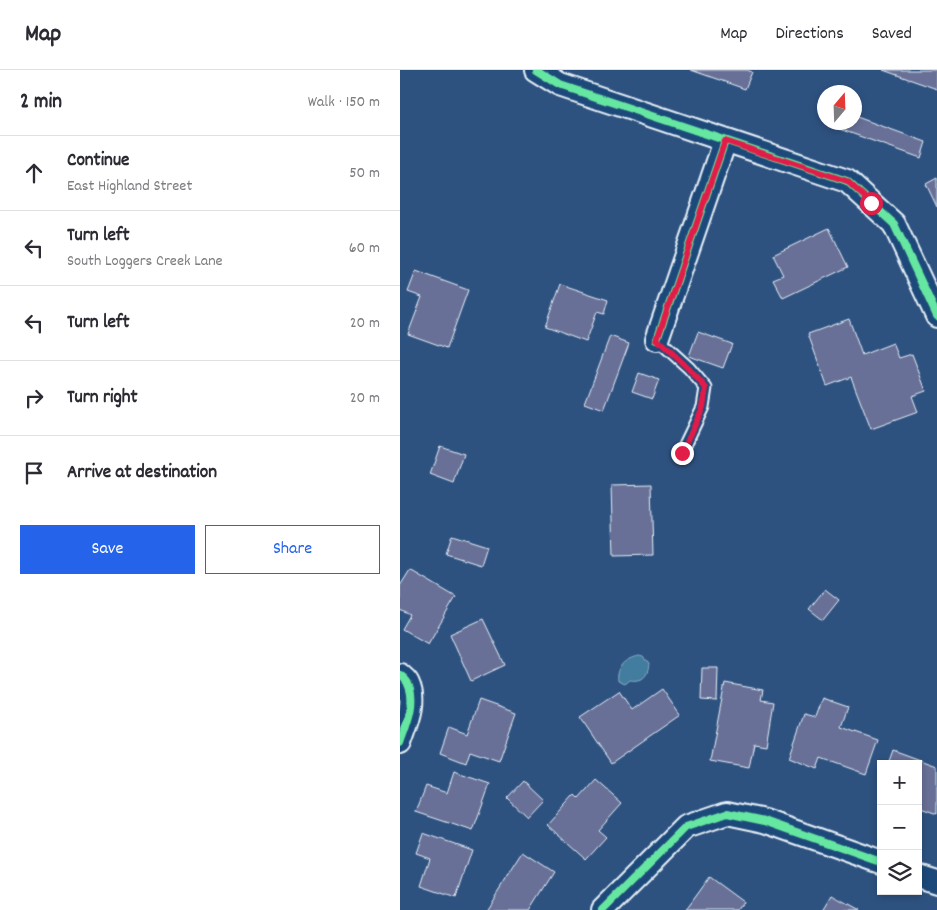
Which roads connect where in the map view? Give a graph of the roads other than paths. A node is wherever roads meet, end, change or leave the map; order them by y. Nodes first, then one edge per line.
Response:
1 (536, 70) edge
2 (733, 144) junction
3 (937, 316) edge
4 (657, 339) joint
5 (682, 453) dead end
6 (400, 674) edge
7 (400, 743) edge
8 (877, 861) edge
9 (922, 877) edge
10 (937, 882) edge
11 (603, 910) edge

1 - 2 street
2 - 3 street
2 - 4 street
4 - 5 lane
6 - 7 street
8 - 11 street
9 - 10 street

